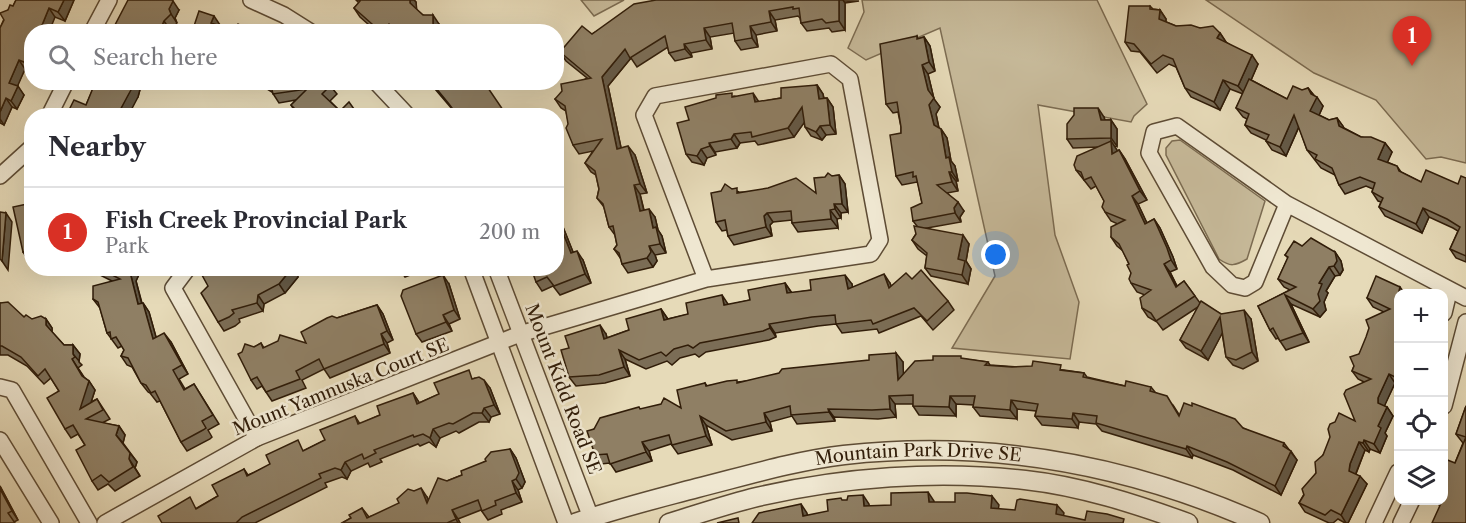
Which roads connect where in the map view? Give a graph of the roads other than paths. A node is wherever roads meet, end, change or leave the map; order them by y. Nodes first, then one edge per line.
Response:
1 (109, 0) edge
2 (256, 1) edge
3 (284, 7) edge
4 (96, 24) edge
5 (302, 24) edge
6 (62, 90) edge
7 (384, 90) edge
8 (53, 108) edge
9 (400, 108) edge
10 (24, 154) edge
11 (0, 176) edge
12 (1287, 204) junction
13 (182, 276) edge
14 (474, 276) edge
15 (499, 276) edge
16 (706, 279) junction
17 (1449, 292) junction
18 (1448, 296) edge
19 (1466, 298) edge
20 (1466, 322) edge
21 (520, 334) junction
22 (498, 344) junction
23 (0, 387) edge
24 (1445, 397) edge
25 (257, 438) junction
26 (0, 440) edge
27 (1394, 480) edge
28 (1410, 505) edge
29 (587, 521) edge
30 (51, 523) edge
31 (89, 523) edge
32 (105, 523) edge
33 (566, 523) edge
34 (669, 523) edge
35 (1188, 523) edge
36 (1260, 523) edge
37 (1374, 523) edge
38 (1401, 523) edge

1 - 4 street
2 - 3 street
3 - 5 street
6 - 8 street
7 - 9 street
10 - 11 street
12 - 12 street
12 - 17 street
13 - 25 street
14 - 22 street
15 - 21 street, Mount Kidd Road SE
16 - 16 street, Mount Yamnuska Court SE
16 - 21 street, Mount Yamnuska Court SE
17 - 18 street
17 - 19 street
20 - 24 street
21 - 22 street, Mount Yamnuska Court SE
21 - 29 street, Mount Kidd Road SE
22 - 25 street, Mount Yamnuska Court SE
22 - 33 street
23 - 31 street
25 - 32 street, Mount Yamnuska Court SE
26 - 30 street
27 - 37 street
28 - 38 street
29 - 36 street, Mountain Park Drive SE
34 - 35 street, Mountain Park Drive SE

